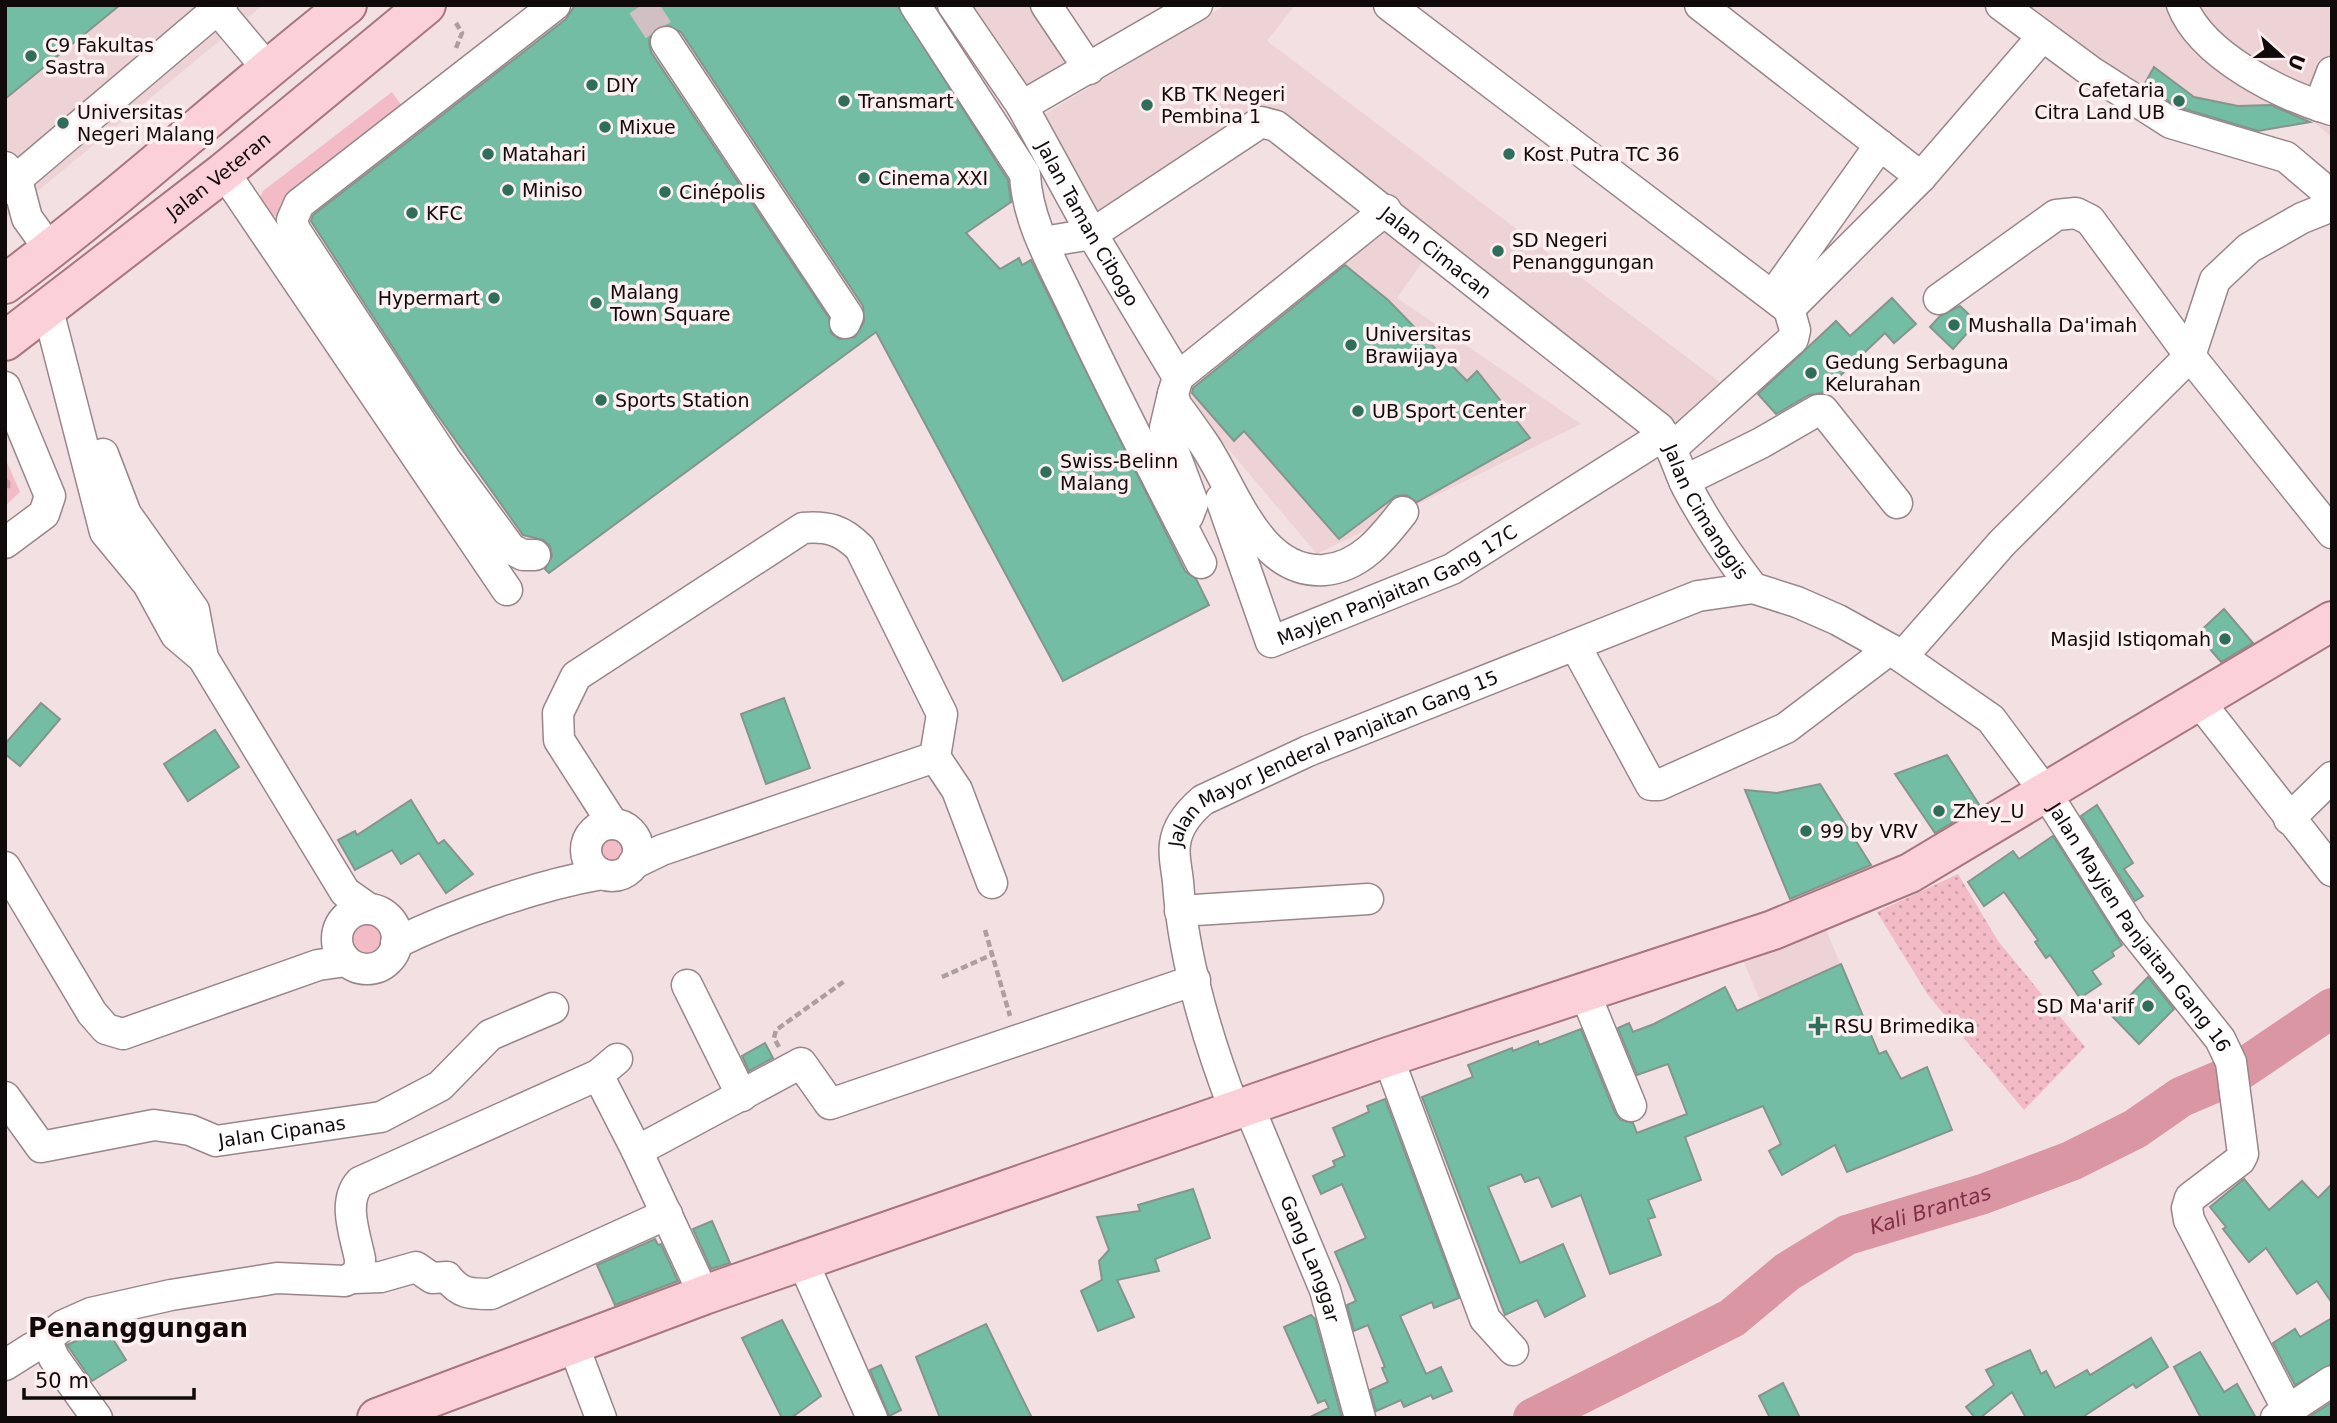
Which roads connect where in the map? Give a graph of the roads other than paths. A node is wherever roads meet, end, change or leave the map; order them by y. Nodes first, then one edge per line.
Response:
1 (347, 5) edge
2 (555, 5) edge
3 (915, 5) edge
4 (953, 5) edge
5 (1046, 5) edge
6 (1197, 5) edge
7 (1700, 5) edge
8 (2001, 5) edge
9 (2182, 5) edge
10 (218, 7) edge
11 (1402, 9) edge
12 (441, 14) edge
13 (2042, 37) junction
14 (666, 42) tunnel mouth
15 (267, 68) junction
16 (1088, 69) junction
17 (2332, 72) edge
18 (1022, 106) junction
19 (2325, 108) edge
20 (1880, 145) junction
21 (224, 173) junction
22 (1921, 177) junction
23 (9, 179) edge
24 (2332, 196) edge
25 (2332, 206) edge
26 (1386, 210) junction
27 (16, 214) edge
28 (1089, 228) junction
29 (1041, 238) junction
30 (50, 250) junction
31 (5, 284) edge
32 (1939, 299) dead end
33 (1781, 302) junction
34 (57, 304) junction
35 (845, 323) dead end
36 (5, 341) edge
37 (2190, 356) junction
38 (1175, 385) junction
39 (5, 387) edge
40 (1668, 441) junction
41 (1204, 444) junction
42 (447, 480) junction
43 (1684, 481) junction
44 (1897, 503) dead end
45 (1403, 512) dead end
46 (2317, 514) edge
47 (1179, 520) junction
48 (5, 544) edge
49 (535, 555) dead end
50 (1202, 563) dead end
51 (1753, 588) junction
52 (507, 590) dead end
53 (2332, 621) edge
54 (1575, 645) junction
55 (1896, 653) junction
56 (2198, 700) junction
57 (936, 757) junction
58 (2332, 776) edge
59 (2046, 793) junction
60 (2289, 818) junction
61 (609, 835) junction
62 (5, 867) edge
63 (2332, 871) edge
64 (570, 879) junction
65 (992, 883) dead end
66 (1368, 899) dead end
67 (1180, 912) junction
68 (343, 932) junction
69 (395, 934) junction
70 (1195, 981) junction
71 (687, 985) dead end
72 (1584, 991) junction
73 (553, 1008) dead end
74 (1388, 1057) junction
75 (742, 1096) junction
76 (5, 1097) edge
77 (1630, 1106) dead end
78 (1242, 1109) junction
79 (638, 1151) junction
80 (667, 1214) junction
81 (803, 1262) junction
82 (354, 1278) junction
83 (704, 1295) junction
84 (39, 1343) junction
85 (573, 1343) junction
86 (1513, 1350) dead end
87 (5, 1365) edge
88 (2332, 1381) edge
89 (2286, 1415) edge
90 (97, 1418) edge
91 (377, 1418) edge
92 (601, 1418) edge
93 (872, 1418) edge
94 (1360, 1418) edge

1 - 15 main road
2 - 42 street
3 - 29 street
4 - 18 street, Jalan Taman Cibogo
5 - 16 street
6 - 16 street
7 - 20 street
8 - 13 street
9 - 19 street
10 - 15 street
10 - 23 street
11 - 33 street
12 - 21 main road, Jalan Veteran
13 - 22 street
13 - 24 street
14 - 35 street
15 - 30 main road
16 - 18 street
17 - 19 street
18 - 28 street, Jalan Taman Cibogo
20 - 22 street
20 - 33 street
21 - 34 main road, Jalan Veteran
21 - 42 street
22 - 33 street
23 - 27 street
25 - 37 street
26 - 28 street
26 - 38 street, Jalan Cimacan
26 - 40 street, Jalan Cimacan
27 - 30 street
28 - 29 street
28 - 38 street, Jalan Taman Cibogo
29 - 47 street
30 - 31 main road
32 - 37 street
33 - 40 street
34 - 36 main road, Jalan Veteran
34 - 68 street
37 - 46 street
37 - 55 street
38 - 41 street, Jalan Taman Cibogo
38 - 47 street
39 - 48 street
40 - 41 street, Mayjen Panjaitan Gang 17C
40 - 43 street, Jalan Cimanggis
41 - 45 street, Jalan Taman Cibogo
42 - 49 street
42 - 52 street
43 - 44 street
43 - 51 street, Jalan Cimanggis
47 - 50 street
51 - 54 street, Jalan Mayor Jenderal Panjaitan Gang 15
51 - 55 street, Jalan Mayjen Panjaitan Gang 16
53 - 56 main road
54 - 55 street
54 - 67 street, Jalan Mayor Jenderal Panjaitan Gang 15
55 - 59 street, Jalan Mayjen Panjaitan Gang 16
56 - 59 main road
56 - 60 street
57 - 61 street
57 - 61 street
57 - 65 street
58 - 60 street
59 - 72 main road
59 - 89 street, Jalan Mayjen Panjaitan Gang 16
60 - 63 street
61 - 64 street
61 - 64 street
62 - 68 street
64 - 69 street
66 - 67 street
67 - 70 street, Jalan Mayor Jenderal Panjaitan Gang 15
68 - 69 street
68 - 69 street
70 - 75 street
70 - 78 street, Jalan Mayor Jenderal Panjaitan Gang 15
71 - 75 street
72 - 74 main road
72 - 77 street
73 - 76 street, Jalan Cipanas
74 - 78 main road
74 - 86 street
75 - 79 street
78 - 81 main road
78 - 94 street, Gang Langgar
79 - 80 street
79 - 82 street
80 - 82 street
80 - 83 street
81 - 83 main road
81 - 93 street
82 - 84 street
83 - 85 main road
84 - 87 street
84 - 90 street
85 - 91 main road
85 - 92 street
88 - 89 street

